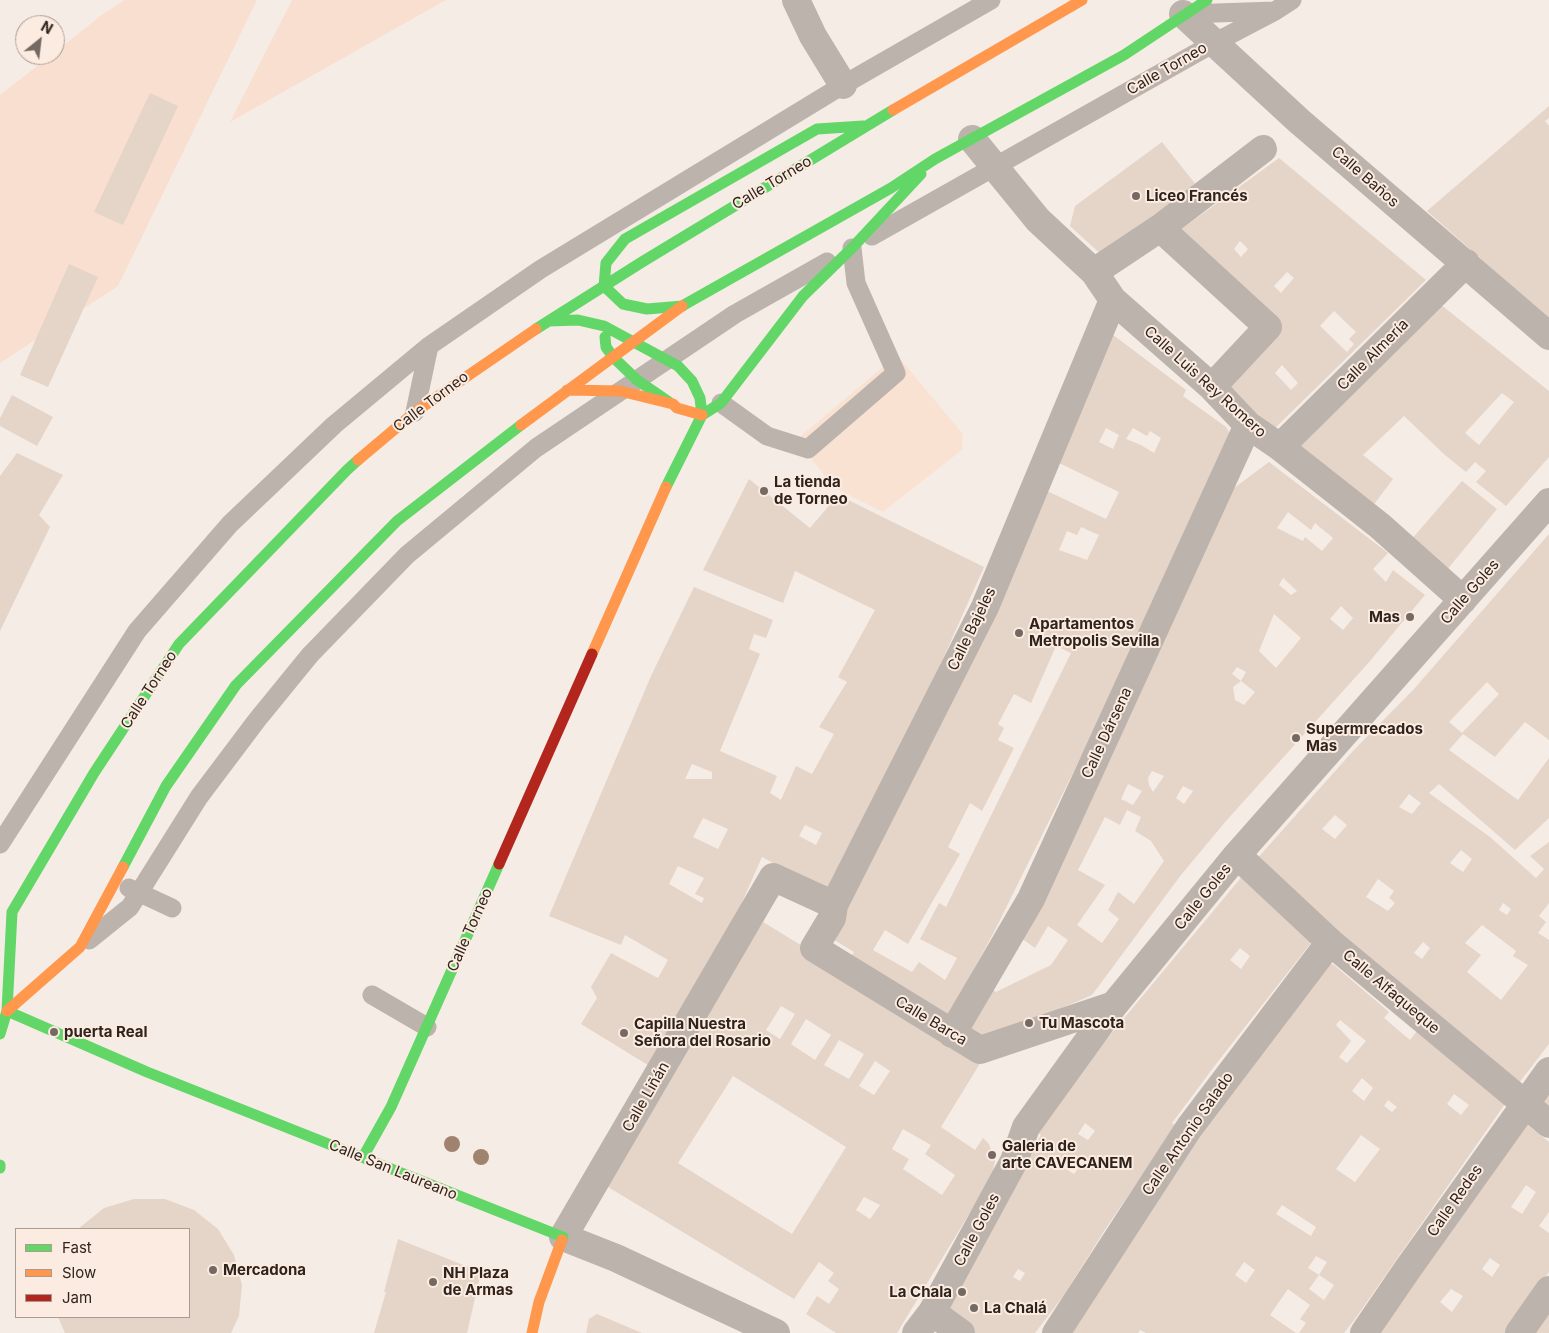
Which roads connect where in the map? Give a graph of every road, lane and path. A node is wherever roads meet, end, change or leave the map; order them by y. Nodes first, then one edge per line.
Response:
1 (796, 0) edge
2 (991, 0) edge
3 (1082, 0) edge
4 (1207, 0) edge
5 (1292, 0) edge
6 (1275, 11) junction
7 (1183, 14) junction
8 (1214, 42) junction
9 (843, 85) junction
10 (866, 126) junction
11 (972, 139) junction
12 (1263, 149) dead end
13 (935, 159) junction
14 (995, 166) junction
15 (1160, 228) junction
16 (852, 248) junction
17 (1466, 264) junction
18 (1094, 272) junction
19 (604, 286) junction
20 (1113, 300) junction
21 (604, 301) dead end
22 (683, 306) junction
23 (549, 321) junction
24 (604, 321) junction
25 (1549, 336) edge
26 (634, 343) junction
27 (429, 346) junction
28 (613, 357) junction
29 (667, 360) junction
30 (637, 380) junction
31 (1212, 387) junction
32 (568, 390) junction
33 (620, 391) junction
34 (673, 404) junction
35 (721, 404) junction
36 (415, 412) junction
37 (702, 415) junction
38 (1248, 425) junction
39 (1280, 446) junction
40 (1549, 502) edge
41 (1463, 600) junction
42 (0, 844) edge
43 (1238, 855) junction
44 (114, 881) junction
45 (139, 893) junction
46 (834, 905) junction
47 (172, 908) dead end
48 (1330, 942) junction
49 (80, 947) junction
50 (814, 948) joint
51 (372, 995) dead end
52 (1114, 1005) junction
53 (2, 1011) edge
54 (427, 1027) junction
55 (952, 1034) junction
56 (1549, 1071) edge
57 (1525, 1103) junction
58 (1549, 1124) edge
59 (363, 1157) junction
60 (563, 1237) junction
61 (1549, 1290) edge
62 (924, 1323) edge
63 (532, 1333) edge
64 (776, 1333) edge
65 (961, 1333) edge
66 (1056, 1333) edge
67 (1364, 1333) edge
68 (1519, 1333) edge

1 - 9 street
2 - 9 lane
3 - 10 main road, Calle Torneo
4 - 7 main road, Calle Torneo
5 - 6 lane, Calle Torneo
6 - 7 lane
6 - 8 lane, Calle Torneo
7 - 8 street, Calle Baños
7 - 11 main road, Calle Torneo
8 - 14 lane, Calle Torneo
8 - 17 street, Calle Baños
9 - 27 lane
10 - 19 main road, Calle Torneo
10 - 19 main road
11 - 13 main road, Calle Torneo
11 - 14 street, Calle Luis Rey Romero
12 - 15 street
13 - 16 main road, Calle Torneo
13 - 22 main road, Calle Torneo
14 - 16 lane, Calle Torneo
14 - 18 street, Calle Luis Rey Romero
15 - 18 street
15 - 31 street
16 - 29 lane, Calle Torneo
16 - 35 main road, Calle Torneo
16 - 35 lane
17 - 25 street, Calle Baños
17 - 39 street, Calle Almería
18 - 20 street, Calle Luis Rey Romero
19 - 21 main road
19 - 22 main road
19 - 23 main road, Calle Torneo
20 - 31 street, Calle Luis Rey Romero
20 - 46 street, Calle Bajeles
22 - 26 main road, Calle Torneo
23 - 24 main road
23 - 36 main road, Calle Torneo
24 - 26 main road
24 - 28 main road
26 - 28 main road, Calle Torneo
26 - 29 main road
27 - 36 lane
27 - 42 lane
28 - 30 main road
28 - 32 main road, Calle Torneo
29 - 30 lane, Calle Torneo
29 - 37 main road
30 - 33 lane, Calle Torneo
30 - 34 main road
31 - 38 street, Calle Luis Rey Romero
32 - 33 main road
32 - 44 main road, Calle Torneo
33 - 34 main road
33 - 45 lane, Calle Torneo
34 - 37 main road
35 - 37 main road, Calle Torneo
36 - 53 main road, Calle Torneo
37 - 54 main road, Calle Torneo
38 - 39 street, Calle Luis Rey Romero
38 - 55 street, Calle Dársena
39 - 41 street, Calle Luis Rey Romero
40 - 41 street, Calle Goles
41 - 43 street, Calle Goles
43 - 48 street, Calle Alfaqueque
43 - 52 street, Calle Goles
44 - 45 lane
44 - 49 main road, Calle Torneo
45 - 47 lane
45 - 49 lane, Calle Torneo
46 - 50 street, Calle Bajeles
46 - 60 street, Calle Liñán
48 - 57 street, Calle Alfaqueque
48 - 66 street, Calle Antonio Salado
49 - 53 main road, Calle Torneo
50 - 55 street, Calle Barca
51 - 54 lane
52 - 55 street, Calle Barca
52 - 62 street, Calle Goles
53 - 59 main road, Calle San Laureano
54 - 59 main road, Calle Torneo
56 - 57 street, Calle Redes
57 - 58 street, Calle Alfaqueque
57 - 67 street, Calle Redes
59 - 60 main road, Calle San Laureano
60 - 63 main road
60 - 64 street, Calle San Laureano
61 - 68 street
62 - 65 street

